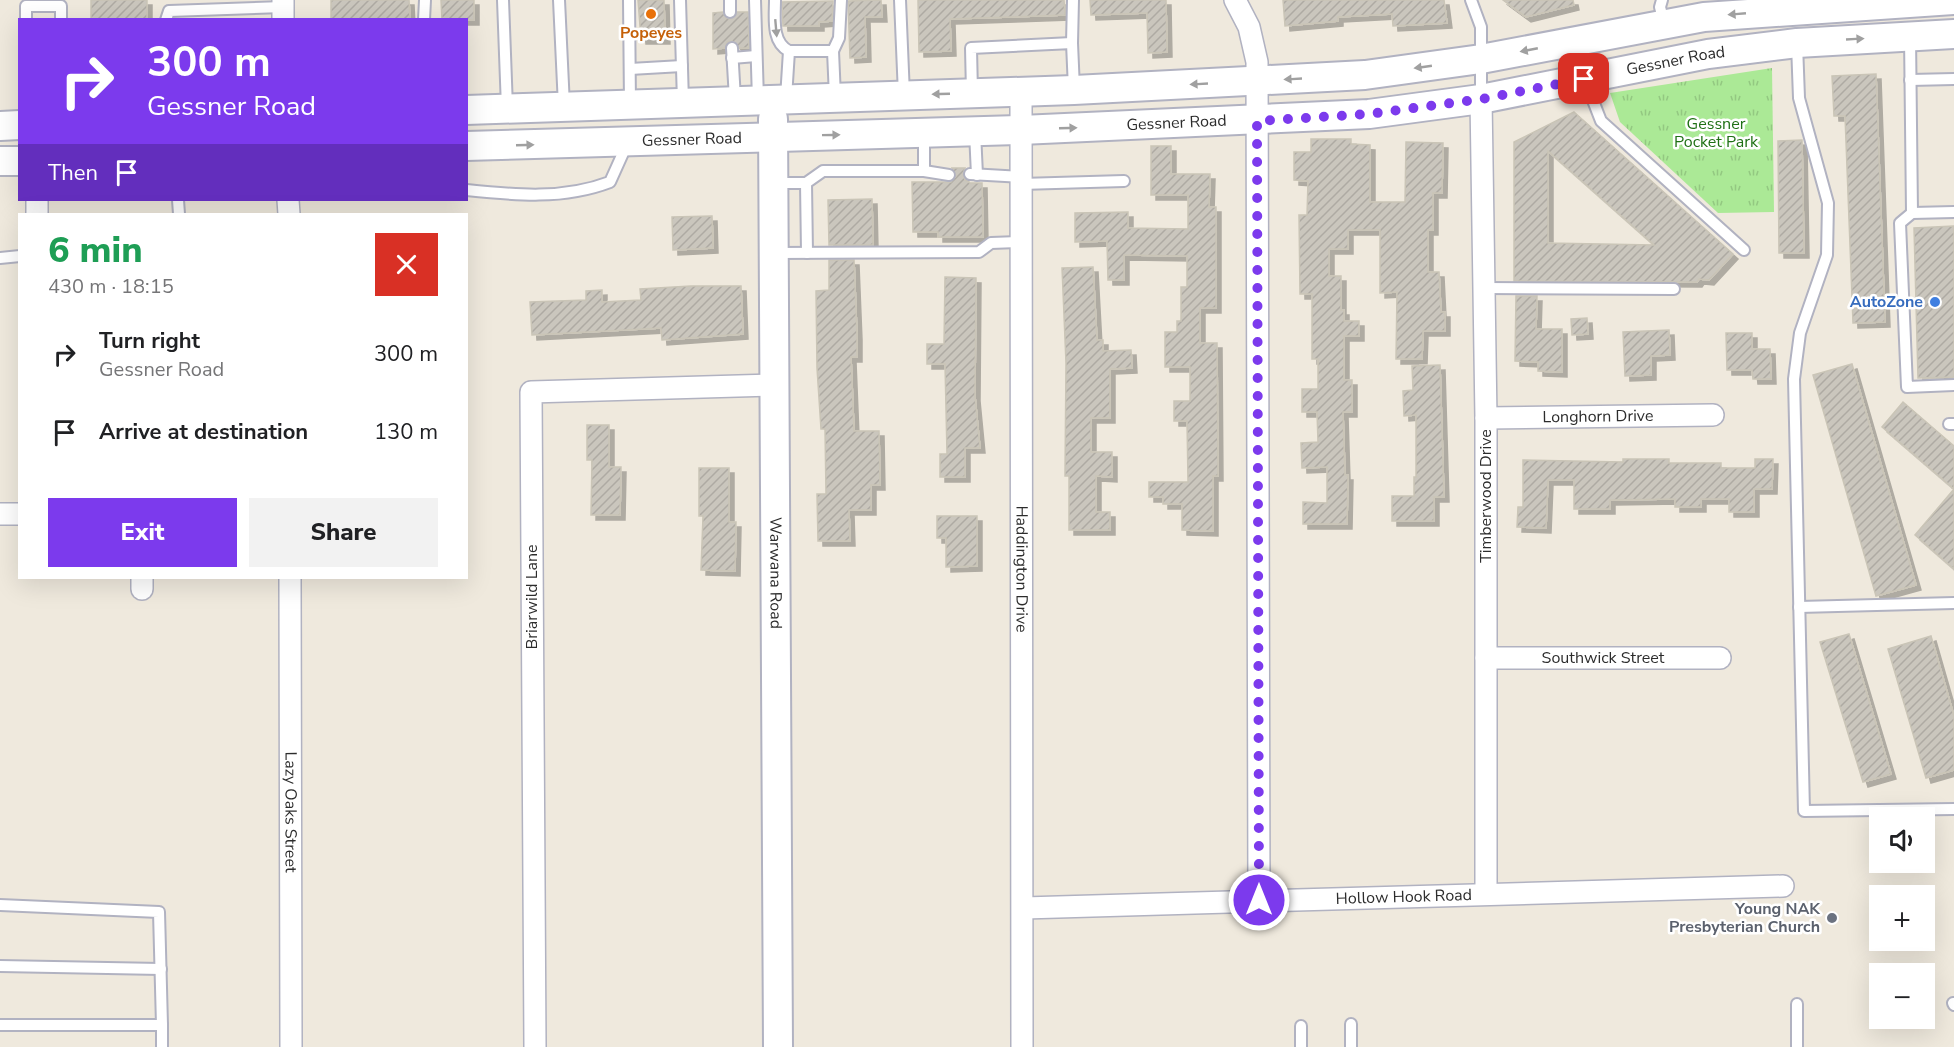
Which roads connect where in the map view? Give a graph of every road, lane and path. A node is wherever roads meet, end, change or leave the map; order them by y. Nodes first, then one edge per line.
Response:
1 (425, 0) edge
2 (503, 0) edge
3 (559, 0) edge
4 (629, 0) edge
5 (680, 0) edge
6 (730, 0) edge
7 (754, 0) edge
8 (775, 0) edge
9 (841, 0) edge
10 (900, 0) edge
11 (1073, 0) edge
12 (1235, 0) edge
13 (1471, 0) edge
14 (1954, 0) edge
15 (1922, 1) edge
16 (1795, 5) edge
17 (283, 9) edge
18 (730, 12) dead end
19 (1663, 12) edge
20 (26, 18) edge
21 (61, 18) edge
22 (167, 18) edge
23 (424, 18) edge
24 (1954, 34) edge
25 (1910, 36) junction
26 (1797, 42) junction
27 (1072, 43) junction
28 (789, 51) junction
29 (833, 51) junction
30 (756, 56) junction
31 (1481, 59) junction
32 (682, 66) junction
33 (630, 69) junction
34 (1584, 79) junction
35 (1954, 79) edge
36 (1910, 80) junction
37 (1257, 81) junction
38 (1074, 90) junction
39 (1021, 91) junction
40 (972, 93) junction
41 (904, 95) junction
42 (835, 98) junction
43 (1482, 99) junction
44 (682, 103) junction
45 (630, 104) junction
46 (564, 107) junction
47 (508, 108) junction
48 (468, 110) edge
49 (773, 113) junction
50 (1257, 121) junction
51 (18, 125) edge
52 (0, 126) edge
53 (1021, 130) junction
54 (975, 132) junction
55 (924, 133) junction
56 (628, 141) junction
57 (468, 147) edge
58 (0, 161) edge
59 (18, 161) edge
60 (924, 171) junction
61 (949, 175) dead end
62 (1021, 180) junction
63 (1124, 181) dead end
64 (773, 183) junction
65 (806, 183) junction
66 (468, 190) edge
67 (1954, 212) edge
68 (1912, 213) junction
69 (1021, 243) junction
70 (1744, 250) dead end
71 (774, 253) junction
72 (807, 253) junction
73 (18, 256) edge
74 (0, 258) edge
75 (1484, 288) junction
76 (1674, 290) dead end
77 (775, 385) junction
78 (1954, 386) edge
79 (1713, 415) dead end
80 (1486, 418) junction
81 (0, 514) edge
82 (18, 514) edge
83 (290, 579) edge
84 (1954, 603) edge
85 (1799, 607) junction
86 (1486, 658) junction
87 (1720, 658) dead end
88 (1954, 809) edge
89 (1783, 886) dead end
90 (1486, 894) junction
91 (1259, 900) junction
92 (0, 905) edge
93 (1024, 908) junction
94 (0, 966) edge
95 (160, 969) junction
96 (1797, 1004) dead end
97 (1351, 1024) dead end
98 (0, 1025) edge
99 (162, 1025) junction
100 (1301, 1026) dead end
101 (162, 1047) edge
102 (291, 1047) edge
103 (534, 1047) edge
104 (778, 1047) edge
105 (1022, 1047) edge
106 (1301, 1047) edge
107 (1351, 1047) edge
108 (1797, 1047) edge

1 - 23 lane
2 - 47 lane
3 - 46 lane
4 - 33 lane
5 - 32 lane
6 - 18 lane
7 - 30 lane
8 -> 28 lane
9 - 29 lane
10 - 41 lane
11 - 27 lane
12 - 37 street
13 - 31 lane
14 - 15 main road, Gessner Road
15 - 16 main road, Gessner Road
16 -> 19 main road, Gessner Road
16 - 26 main road
17 - 22 lane
19 -> 31 main road, Gessner Road
20 - 21 lane
24 - 25 main road, Gessner Road
26 -> 25 main road, Gessner Road
25 - 36 lane
26 - 34 main road, Gessner Road
26 - 85 lane
27 - 38 lane
27 - 40 lane
28 - 29 lane
28 - 49 lane
29 - 42 lane
30 - 49 lane
30 - 49 lane
31 -> 37 main road, Gessner Road
31 - 43 lane
32 - 33 lane
32 - 44 lane
33 - 45 lane
34 - 43 main road, Gessner Road
34 - 70 lane
35 - 36 lane
36 - 68 lane
37 -> 38 main road, Gessner Road
37 - 50 street
38 - 39 main road, Gessner Road
39 - 40 main road, Gessner Road
39 - 53 street, Haddington Drive
40 -> 41 main road, Gessner Road
41 - 42 main road, Gessner Road
42 - 49 main road, Gessner Road
43 - 50 main road, Gessner Road
43 - 75 street, Timberwood Drive
44 - 45 main road, Gessner Road
44 - 49 main road, Gessner Road
45 - 46 main road, Gessner Road
46 - 47 main road, Gessner Road
47 - 48 main road, Gessner Road
49 -> 55 main road, Gessner Road
49 - 56 main road, Gessner Road
49 - 64 main road, Warwana Road
53 -> 50 main road, Gessner Road
50 - 91 street
51 - 52 main road
53 - 54 main road, Gessner Road
53 - 62 street, Haddington Drive
54 - 55 main road, Gessner Road
54 - 62 lane
55 - 60 lane
57 -> 56 main road, Gessner Road
56 - 66 lane
58 - 59 main road
60 - 61 lane
60 - 65 lane
62 - 63 lane
62 - 69 street, Haddington Drive
64 - 65 lane
64 - 71 main road, Warwana Road
65 - 72 lane
67 - 68 lane
68 - 78 lane
69 - 72 lane
69 - 93 street, Haddington Drive
71 - 72 lane
71 - 77 main road, Warwana Road
73 - 74 lane
75 - 76 lane
75 - 80 street, Timberwood Drive
77 - 103 street, Briarwild Lane
77 - 104 main road, Warwana Road
79 - 80 street, Longhorn Drive
80 - 86 street, Timberwood Drive
81 - 82 street
83 - 102 street, Lazy Oaks Street
84 - 85 lane
85 - 88 lane
86 - 87 street, Southwick Street
86 - 90 street, Timberwood Drive
89 - 90 street, Hollow Hook Road
90 - 91 street, Hollow Hook Road
91 - 93 street, Hollow Hook Road
92 - 95 lane
93 - 105 street, Haddington Drive
94 - 95 lane
95 - 99 lane
96 - 108 lane
97 - 107 lane
98 - 99 lane
99 - 101 lane
100 - 106 lane

